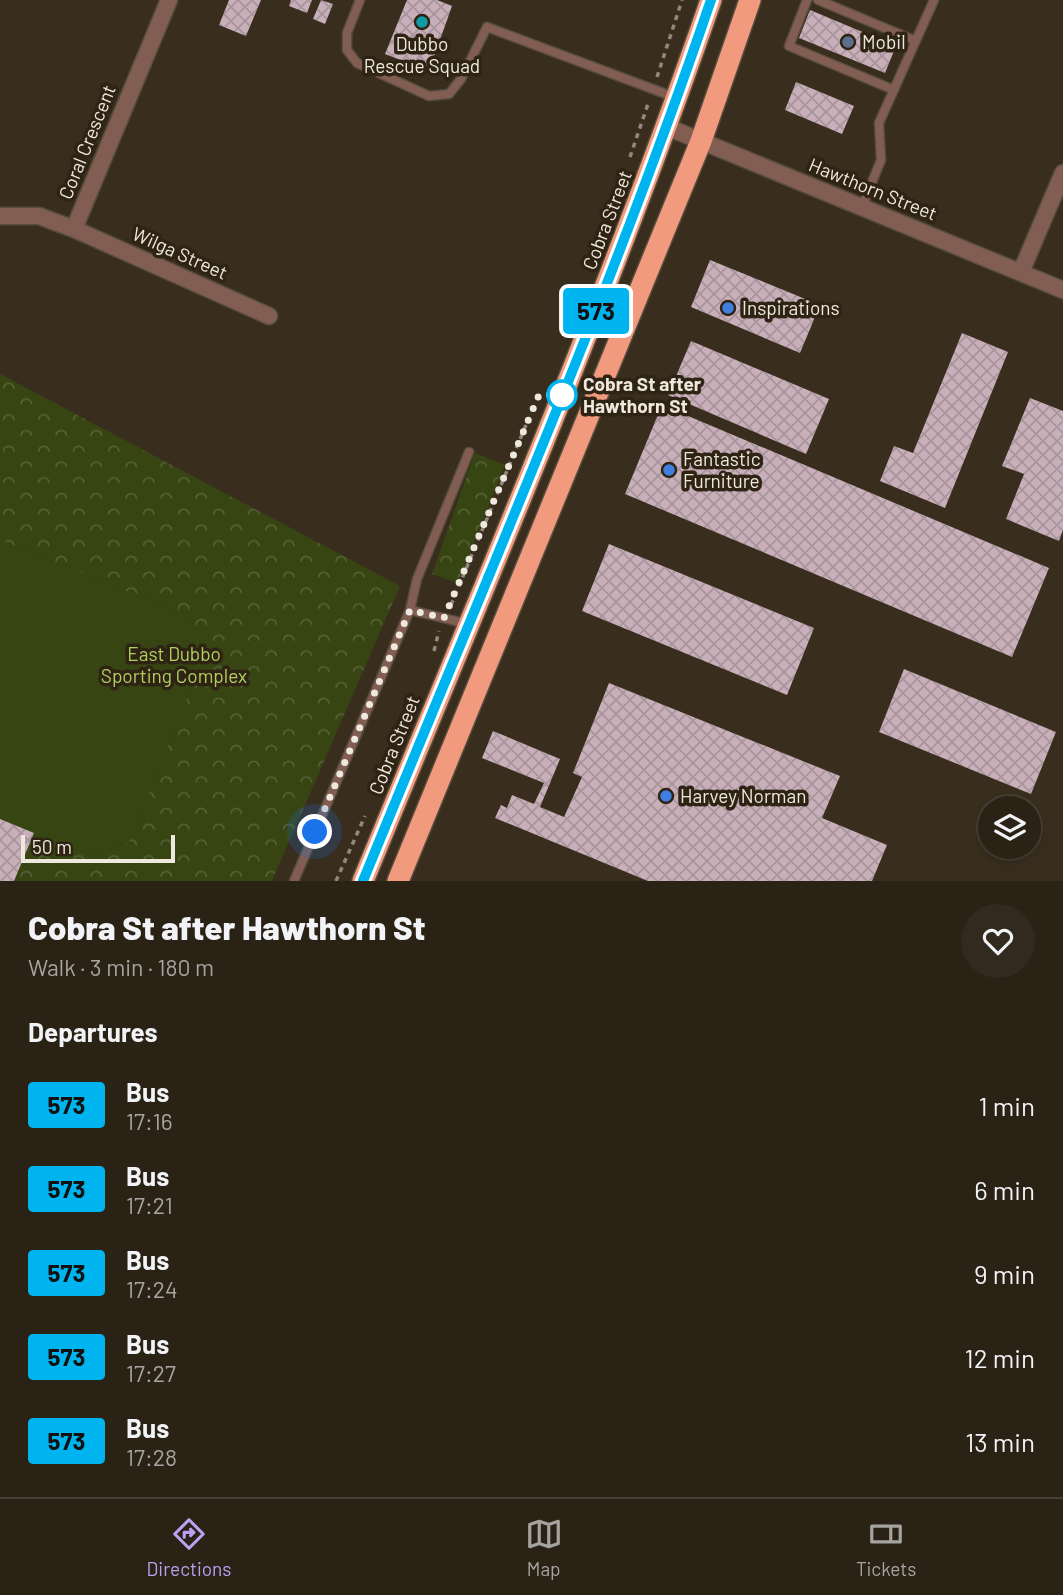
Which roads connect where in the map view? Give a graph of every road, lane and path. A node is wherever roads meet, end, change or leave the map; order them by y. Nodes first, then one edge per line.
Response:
1 (169, 0) edge
2 (360, 0) edge
3 (682, 0) edge
4 (711, 0) edge
5 (750, 0) edge
6 (807, 0) edge
7 (934, 0) edge
8 (824, 1) edge
9 (916, 41) junction
10 (653, 89) junction
11 (894, 90) junction
12 (677, 98) junction
13 (667, 127) junction
14 (701, 141) junction
15 (627, 165) dead end
16 (1063, 173) edge
17 (862, 207) junction
18 (0, 216) edge
19 (74, 229) junction
20 (1021, 272) junction
21 (1063, 290) edge
22 (269, 316) dead end
23 (529, 417) dead end
24 (468, 452) dead end
25 (410, 610) junction
26 (444, 618) junction
27 (468, 624) junction
28 (432, 658) dead end
29 (370, 805) dead end
30 (294, 881) edge
31 (336, 881) edge
32 (363, 881) edge
33 (398, 881) edge

1 - 19 street, Coral Crescent
2 - 10 lane
3 - 10 path
4 - 12 highway, Cobra Street
5 - 14 highway
6 - 11 lane
7 - 9 lane
8 - 9 lane
9 - 11 lane
10 - 12 lane
10 - 15 path
11 - 17 lane
12 - 13 highway, Cobra Street
13 - 14 street, Hawthorn Street
13 - 27 highway, Cobra Street
14 - 17 street, Hawthorn Street
14 - 33 highway
16 - 20 street
17 - 20 street, Hawthorn Street
18 - 19 street, Coral Crescent
19 - 22 street, Wilga Street
20 - 21 street, Hawthorn Street
23 - 26 path
24 - 25 lane
25 - 26 lane
25 - 30 lane
26 - 27 lane
26 - 28 path
27 - 32 highway, Cobra Street
29 - 31 path

